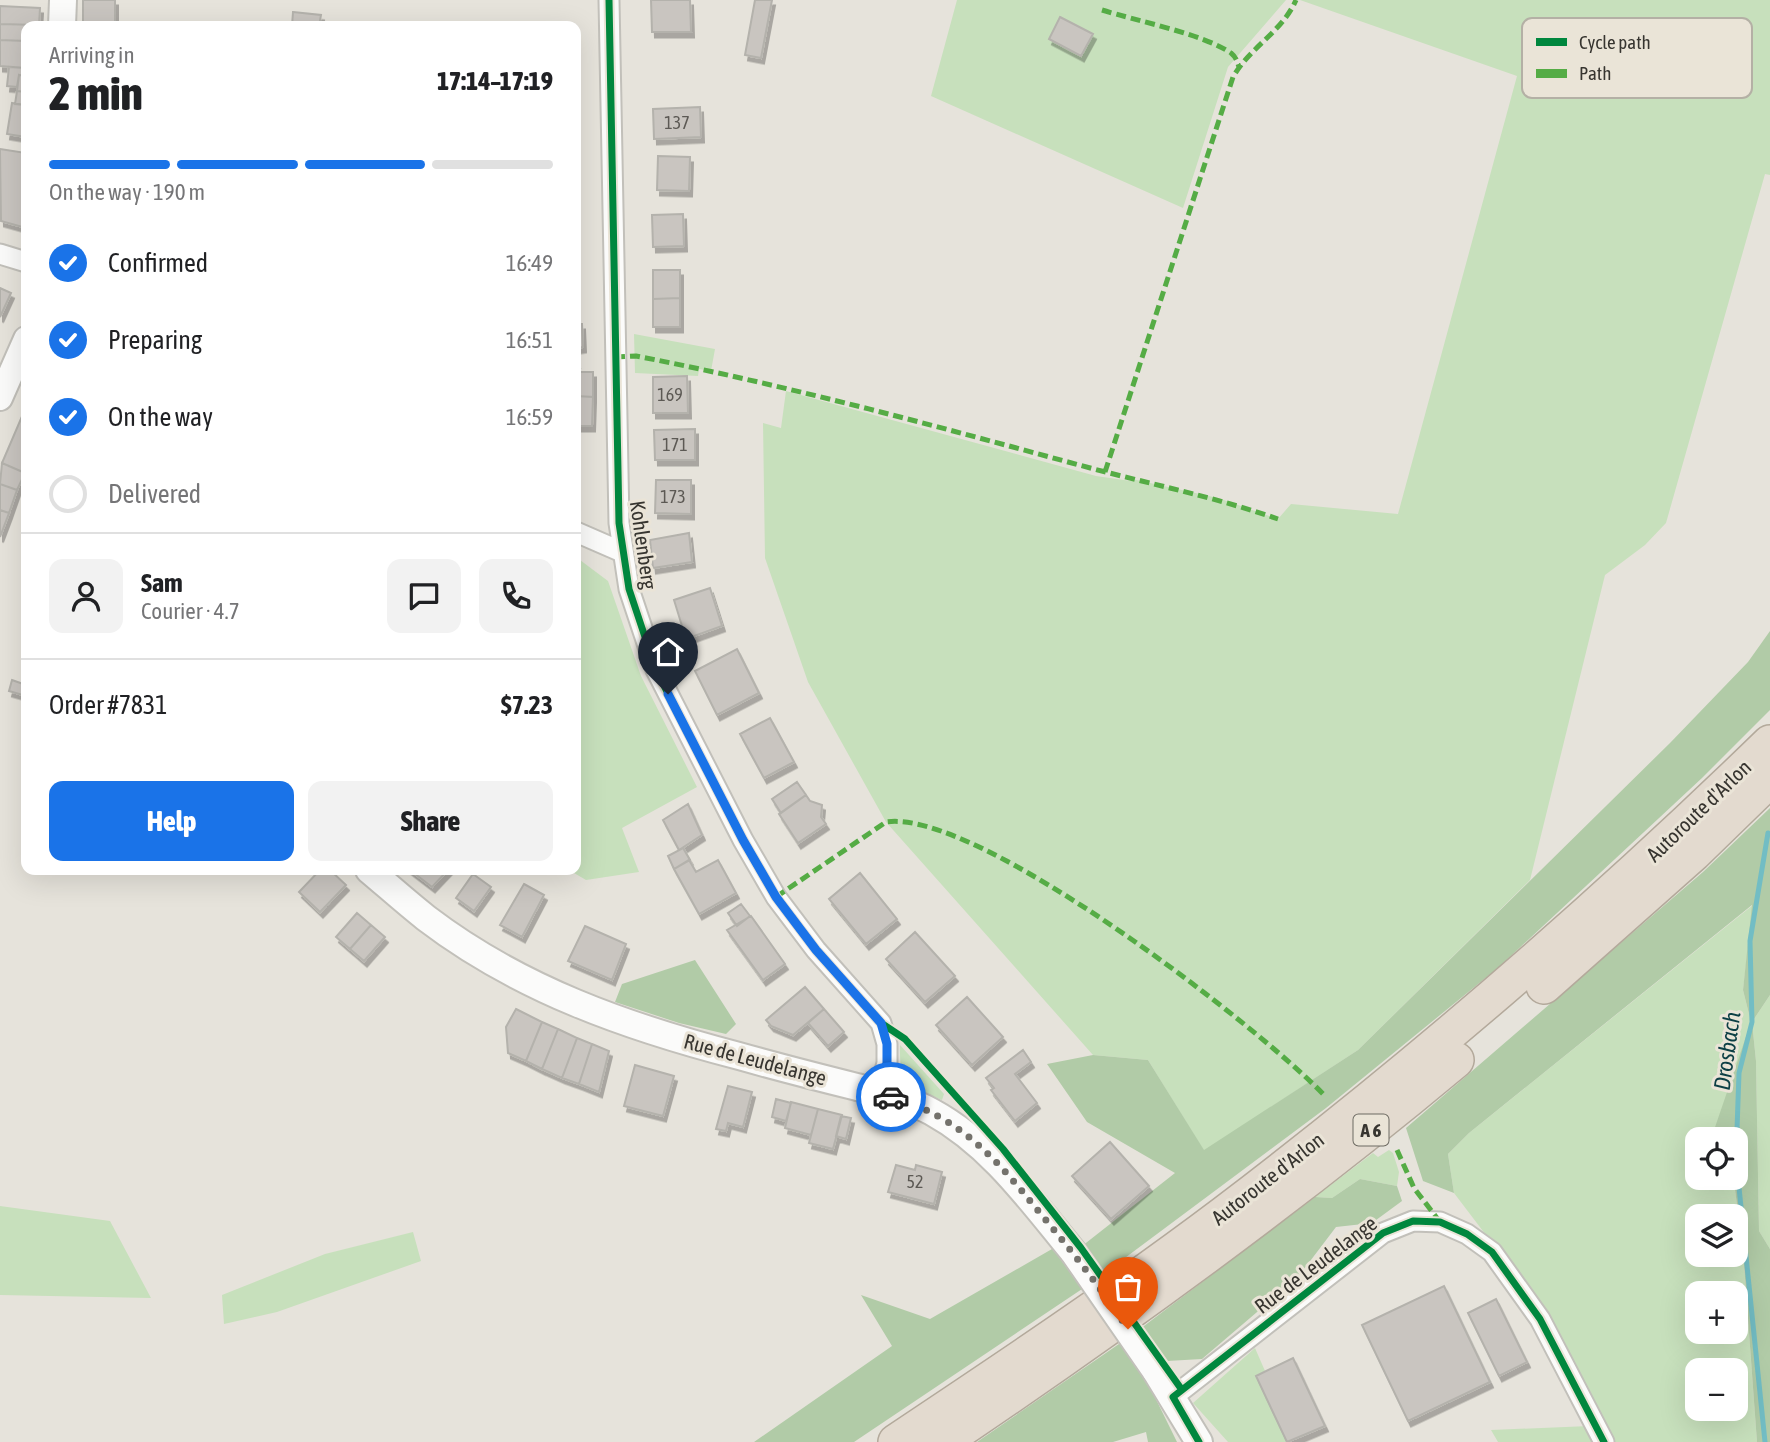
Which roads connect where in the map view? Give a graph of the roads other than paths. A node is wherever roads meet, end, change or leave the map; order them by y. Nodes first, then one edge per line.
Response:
1 (63, 0) edge
2 (609, 0) edge
3 (62, 21) edge
4 (0, 254) edge
5 (21, 260) edge
6 (21, 350) edge
7 (0, 398) edge
8 (581, 534) edge
9 (622, 552) junction
10 (1770, 743) edge
11 (1770, 779) edge
12 (375, 875) edge
13 (879, 1093) junction
14 (1173, 1397) junction
15 (896, 1442) edge
16 (942, 1442) edge
17 (1199, 1442) edge
18 (1604, 1442) edge

1 - 3 main road
2 - 9 street, Kohlenberg
4 - 5 street
6 - 7 street
8 - 9 street
9 - 13 street, Kohlenberg
10 - 15 highway, Autoroute d'Arlon / A 6
11 - 16 highway, Autoroute d'Arlon / A 6
12 - 13 main road, Rue de Leudelange
13 - 14 main road, Rue de Leudelange, bridge
14 - 17 main road, Rue de Leudelange
14 - 18 street, Rue de Leudelange

